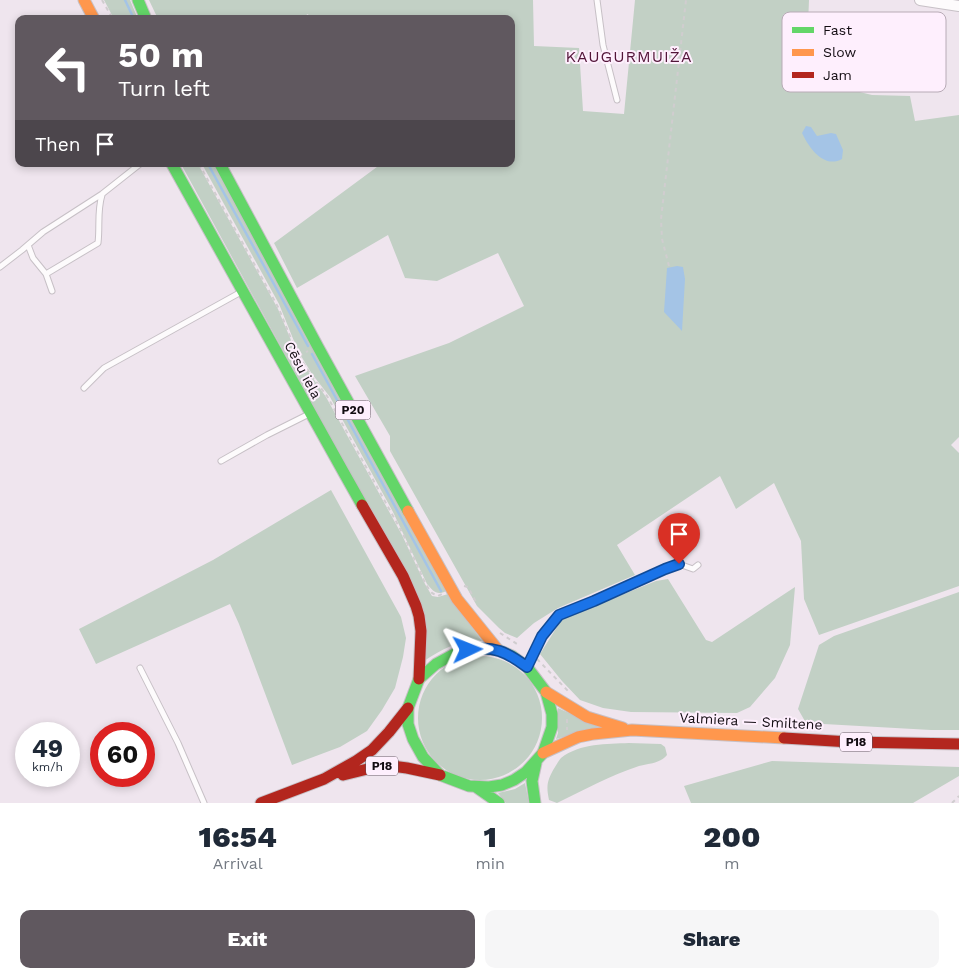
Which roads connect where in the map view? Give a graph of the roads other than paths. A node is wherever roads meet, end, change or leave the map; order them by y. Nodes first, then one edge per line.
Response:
1 (84, 0) edge
2 (138, 0) edge
3 (597, 0) edge
4 (920, 0) edge
5 (959, 6) edge
6 (92, 15) edge
7 (144, 15) edge
8 (616, 100) dead end
9 (136, 167) edge
10 (174, 167) edge
11 (222, 167) edge
12 (102, 194) junction
13 (28, 245) junction
14 (0, 267) edge
15 (46, 274) junction
16 (244, 290) junction
17 (52, 291) dead end
18 (84, 388) dead end
19 (310, 414) junction
20 (221, 461) dead end
21 (698, 566) dead end
22 (498, 650) junction
23 (527, 667) junction
24 (140, 668) dead end
25 (419, 678) junction
26 (546, 692) junction
27 (408, 708) junction
28 (632, 730) junction
29 (959, 744) edge
30 (540, 757) junction
31 (440, 775) junction
32 (324, 779) junction
33 (476, 787) junction
34 (204, 803) edge
35 (261, 803) edge
36 (499, 803) edge
37 (535, 803) edge

1 - 6 main road
2 - 7 main road
3 - 8 lane
4 - 5 street
9 - 12 lane
10 - 16 main road, Cēsu iela / P20
11 - 22 main road, Cēsu iela / P20
12 - 13 lane
12 - 15 lane
13 - 14 lane
13 - 15 lane
15 - 17 lane
16 - 18 lane
16 - 19 main road, Cēsu iela / P20
19 - 20 lane
19 - 25 main road, Cēsu iela / P20
21 - 23 lane
22 - 23 main road, P18
22 - 25 main road, P18
23 - 26 main road, P18
24 - 34 lane
25 - 27 main road, P18
26 - 28 main road, Valmiera — Smiltene / P18
26 - 30 main road, P18
27 - 31 main road, P18
27 - 32 main road, P18
28 - 29 main road, Valmiera — Smiltene / P18
28 - 30 main road, Valmiera — Smiltene / P18
30 - 33 main road, P18
30 - 37 main road
31 - 32 main road, P18
31 - 33 main road, P18
32 - 35 main road, P18
33 - 36 main road

